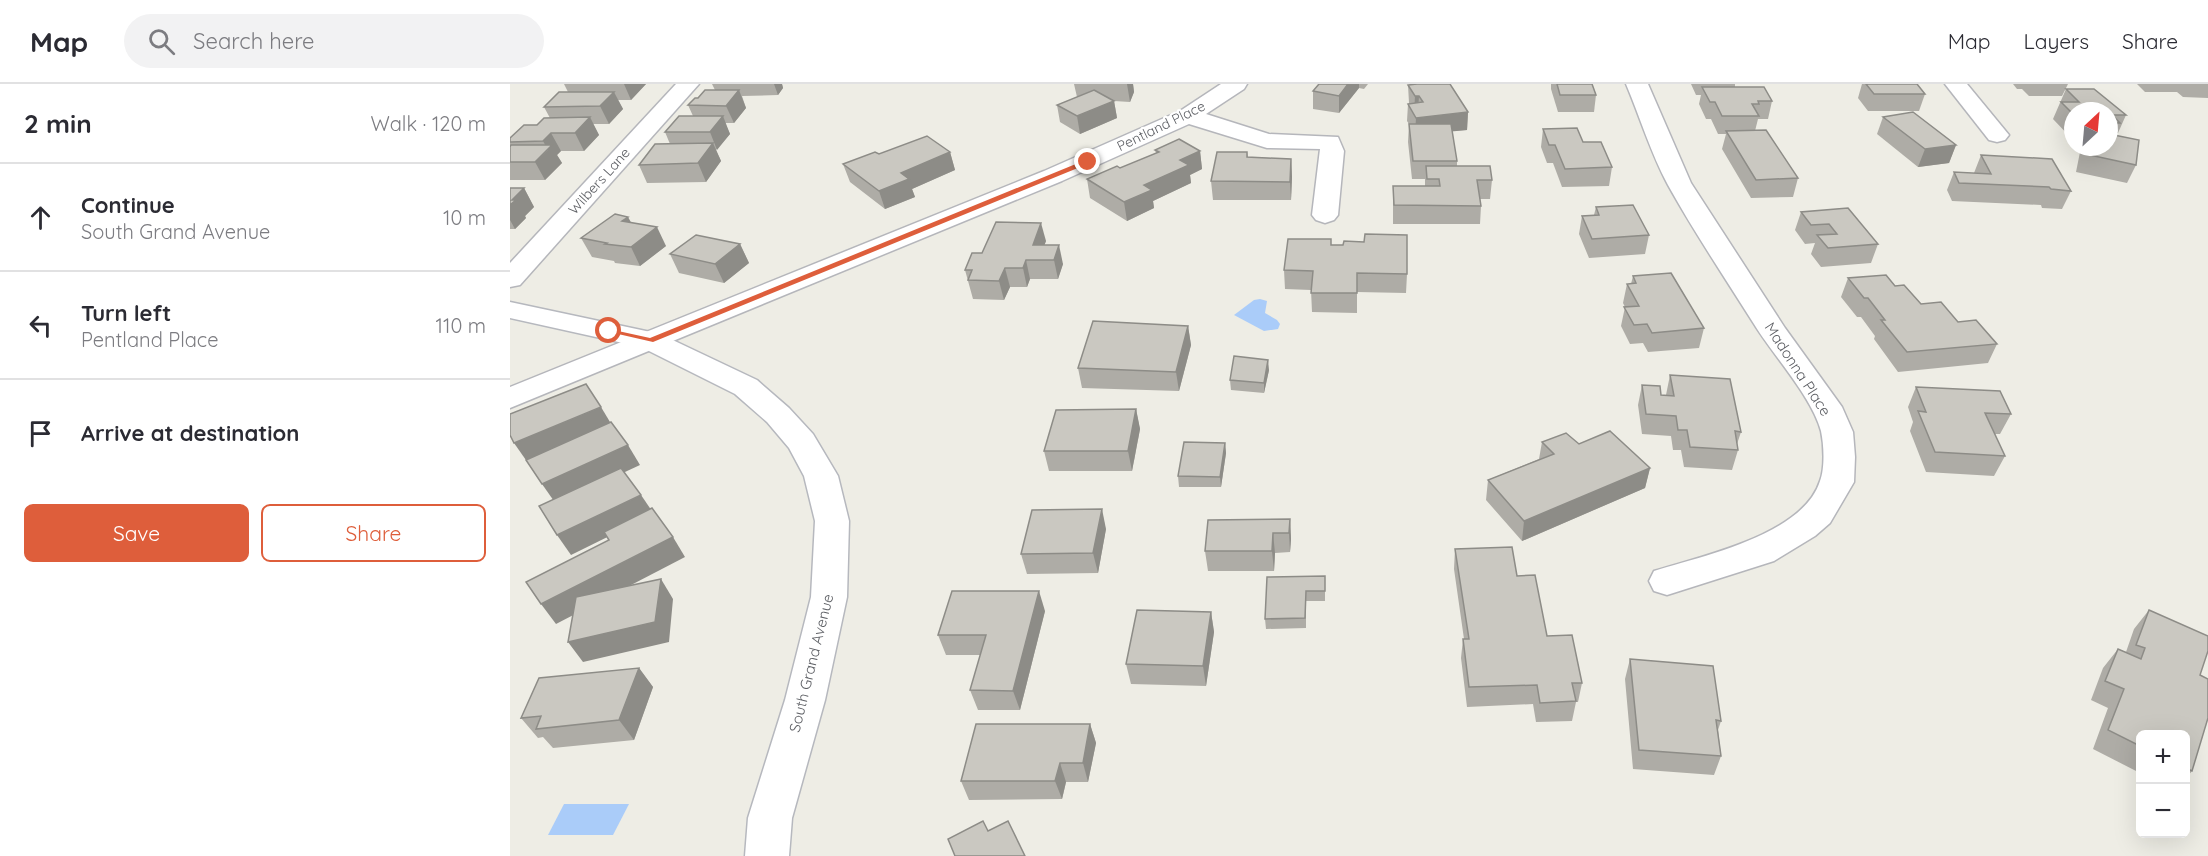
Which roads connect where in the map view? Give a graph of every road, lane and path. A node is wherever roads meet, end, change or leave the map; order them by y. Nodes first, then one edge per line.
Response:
1 (688, 84) edge
2 (1236, 84) edge
3 (1637, 84) edge
4 (1956, 84) edge
5 (1188, 116) junction
6 (1997, 135) dead end
7 (1325, 215) dead end
8 (510, 279) edge
9 (510, 310) edge
10 (650, 340) junction
11 (510, 398) edge
12 (1667, 581) dead end
13 (767, 856) edge

1 - 8 street, Wilbers Lane
2 - 5 street, Pentland Place
3 - 12 street, Madonna Place
4 - 6 street
5 - 7 street
5 - 10 street, Pentland Place
9 - 10 street, South Grand Avenue
10 - 11 street, Pentland Place
10 - 13 street, South Grand Avenue

